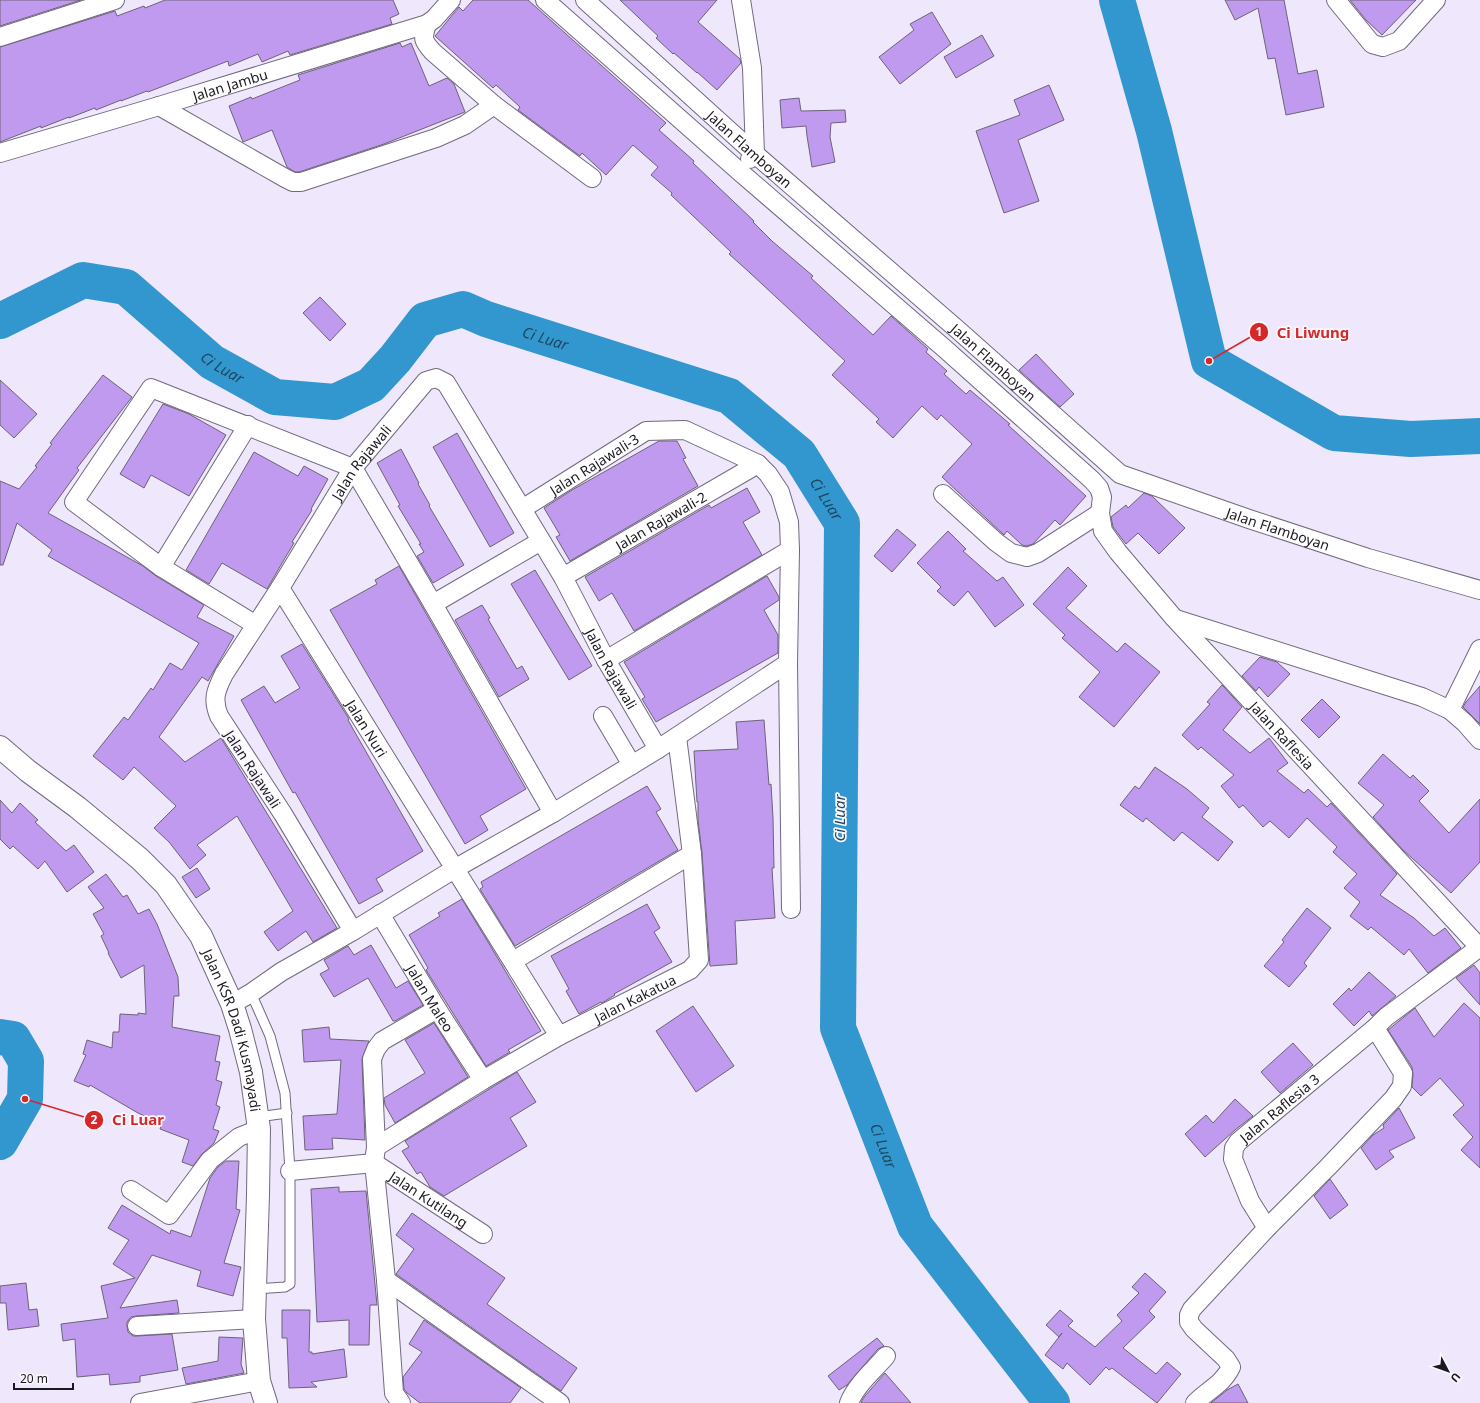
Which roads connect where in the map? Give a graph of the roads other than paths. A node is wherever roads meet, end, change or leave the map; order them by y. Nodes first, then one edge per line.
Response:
1 (115, 0) edge
2 (451, 0) edge
3 (545, 0) edge
4 (585, 0) edge
5 (741, 0) edge
6 (1336, 0) edge
7 (1436, 0) edge
8 (427, 24) junction
9 (0, 37) edge
10 (494, 105) junction
11 (159, 106) junction
12 (0, 153) edge
13 (755, 154) junction
14 (740, 172) junction
15 (592, 178) dead end
16 (958, 330) junction
17 (944, 348) junction
18 (248, 425) junction
19 (758, 464) junction
20 (353, 468) junction
21 (1120, 474) junction
22 (943, 494) dead end
23 (1101, 505) junction
24 (522, 509) junction
25 (541, 541) junction
26 (790, 550) junction
27 (160, 567) junction
28 (563, 577) junction
29 (280, 588) junction
30 (1480, 590) edge
31 (433, 604) junction
32 (1174, 618) junction
33 (256, 625) junction
34 (1480, 649) edge
35 (606, 660) junction
36 (788, 663) junction
37 (1450, 710) junction
38 (603, 716) dead end
39 (677, 737) junction
40 (1480, 740) edge
41 (0, 747) edge
42 (658, 750) junction
43 (632, 765) junction
44 (553, 813) junction
45 (692, 854) junction
46 (456, 868) junction
47 (790, 909) dead end
48 (380, 914) junction
49 (353, 931) junction
50 (1480, 948) edge
51 (513, 960) junction
52 (251, 993) junction
53 (232, 1004) junction
54 (436, 1009) junction
55 (1375, 1028) junction
56 (559, 1036) junction
57 (484, 1080) junction
58 (287, 1113) junction
59 (258, 1123) junction
60 (375, 1155) junction
61 (290, 1171) junction
62 (131, 1190) dead end
63 (1267, 1228) junction
64 (483, 1234) dead end
65 (386, 1280) junction
66 (255, 1290) junction
67 (254, 1319) junction
68 (137, 1326) dead end
69 (886, 1356) dead end
70 (259, 1381) junction
71 (140, 1403) edge
72 (266, 1403) edge
73 (401, 1403) edge
74 (560, 1403) edge
75 (849, 1403) edge
76 (1195, 1403) edge

1 - 9 street
2 - 8 street, Jalan Jambu
3 - 14 street, Jalan Raflesia
4 - 13 street, Jalan Flamboyan
5 - 13 street
6 - 7 street
8 - 10 street
8 - 11 street, Jalan Jambu
10 - 11 street
10 - 15 street
11 - 12 street, Jalan Jambu
13 - 14 street
13 - 16 street, Jalan Flamboyan
14 - 17 street, Jalan Raflesia
16 - 17 street
16 - 21 street, Jalan Flamboyan
17 - 23 street, Jalan Raflesia
18 - 20 street
18 - 27 street
18 - 27 street
19 - 24 street, Jalan Rajawali-3
19 - 26 street
19 - 28 street, Jalan Rajawali-2
20 - 24 street, Jalan Rajawali
20 - 29 street, Jalan Rajawali
20 - 31 street
21 - 23 street
21 - 30 street, Jalan Flamboyan
22 - 23 street
23 - 32 street, Jalan Raflesia
24 - 25 street, Jalan Rajawali
25 - 28 street, Jalan Rajawali
25 - 31 street
26 - 35 street
26 - 36 street
27 - 33 street
28 - 35 street, Jalan Rajawali
29 - 33 street, Jalan Rajawali
29 - 46 street, Jalan Nuri
31 - 44 street
32 - 37 street
32 - 50 street, Jalan Raflesia
33 - 49 street, Jalan Rajawali
34 - 37 street
35 - 42 street, Jalan Rajawali
36 - 39 street
36 - 47 street
37 - 40 street
38 - 43 street
39 - 42 street
39 - 45 street, Jalan Kakatua
41 - 53 main road, Jalan KSR Dadi Kusmayadi
42 - 43 street
43 - 44 street
44 - 46 street
45 - 51 street
45 - 56 street, Jalan Kakatua
46 - 48 street
46 - 51 street, Jalan Nuri
48 - 49 street
48 - 54 street, Jalan Maleo
49 - 52 street
50 - 55 street, Jalan Raflesia 3
51 - 56 street, Jalan Nuri
52 - 53 street
52 - 58 lane
53 - 59 main road, Jalan KSR Dadi Kusmayadi
54 - 57 street, Jalan Maleo
54 - 60 street
55 - 63 street
55 - 63 street, Jalan Raflesia 3
56 - 57 street, Jalan Kakatua
57 - 60 street, Jalan Kakatua
58 - 59 lane
58 - 61 lane
59 - 62 street
59 - 66 main road, Jalan KSR Dadi Kusmayadi
60 - 61 street
60 - 64 street, Jalan Kutilang
60 - 65 street
61 - 66 lane
63 - 76 street
65 - 73 street
65 - 74 street
66 - 67 main road, Jalan KSR Dadi Kusmayadi
67 - 68 street
67 - 70 main road, Jalan KSR Dadi Kusmayadi
69 - 75 street
70 - 71 street
70 - 72 main road, Jalan KSR Dadi Kusmayadi

